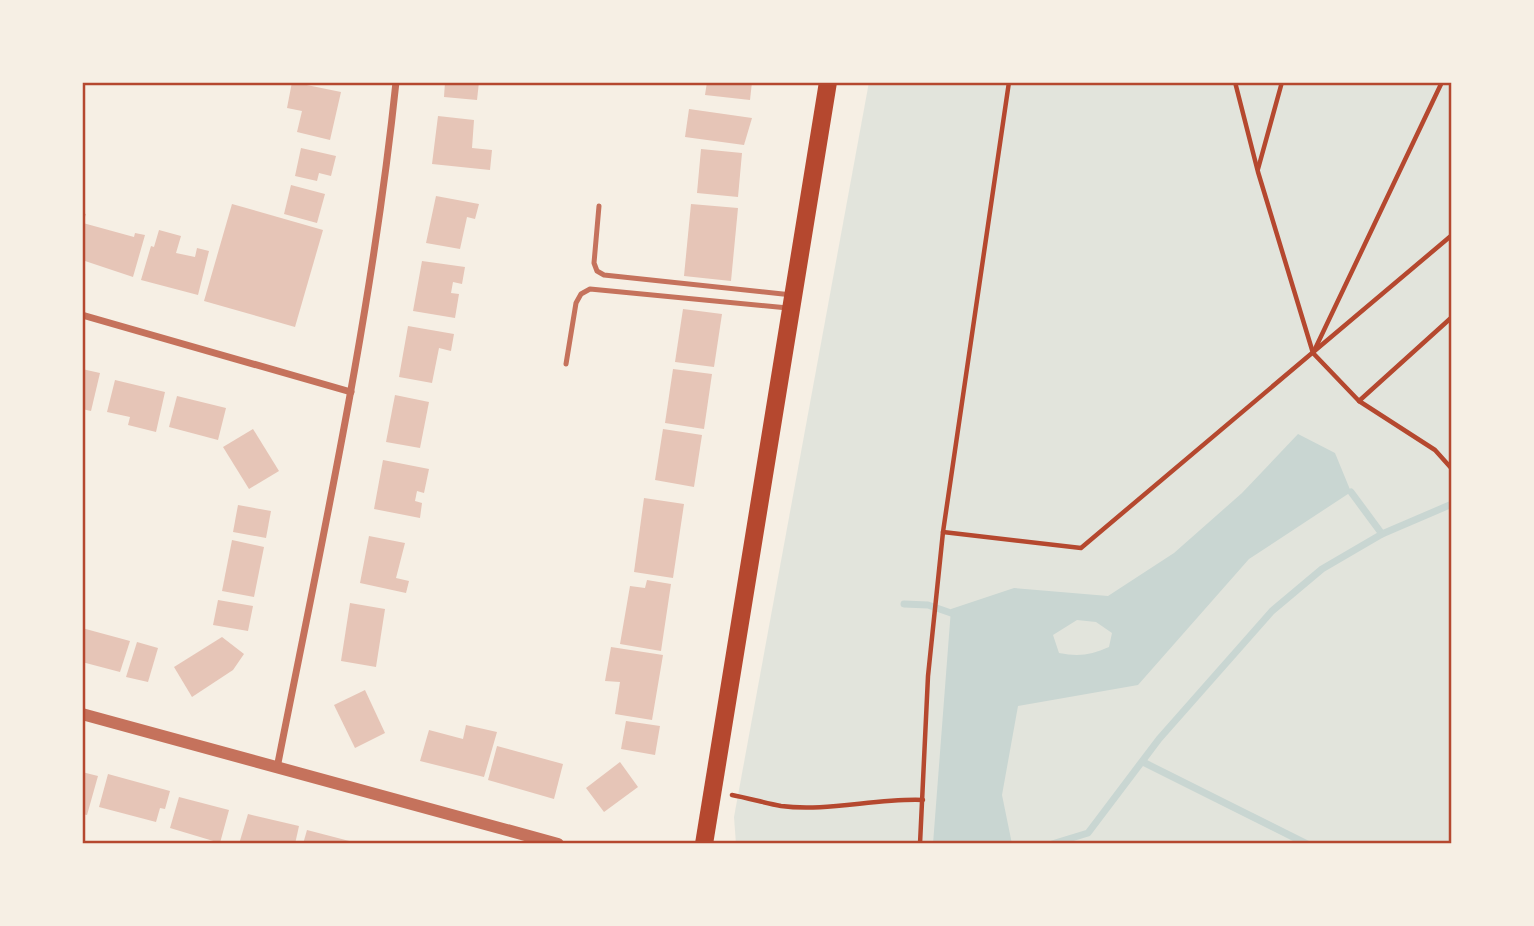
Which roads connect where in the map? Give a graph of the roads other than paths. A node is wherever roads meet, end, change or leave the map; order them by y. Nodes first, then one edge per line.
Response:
1 (396, 82) edge
2 (828, 82) edge
3 (599, 206) dead end
4 (793, 302) junction
5 (82, 315) edge
6 (566, 364) dead end
7 (351, 392) junction
8 (82, 714) edge
9 (277, 768) junction
10 (558, 844) edge
11 (704, 844) edge

1 - 7 street
2 - 4 highway
3 - 4 lane
4 - 6 lane
4 - 11 highway
5 - 7 street
7 - 9 street
8 - 9 street
9 - 10 street

